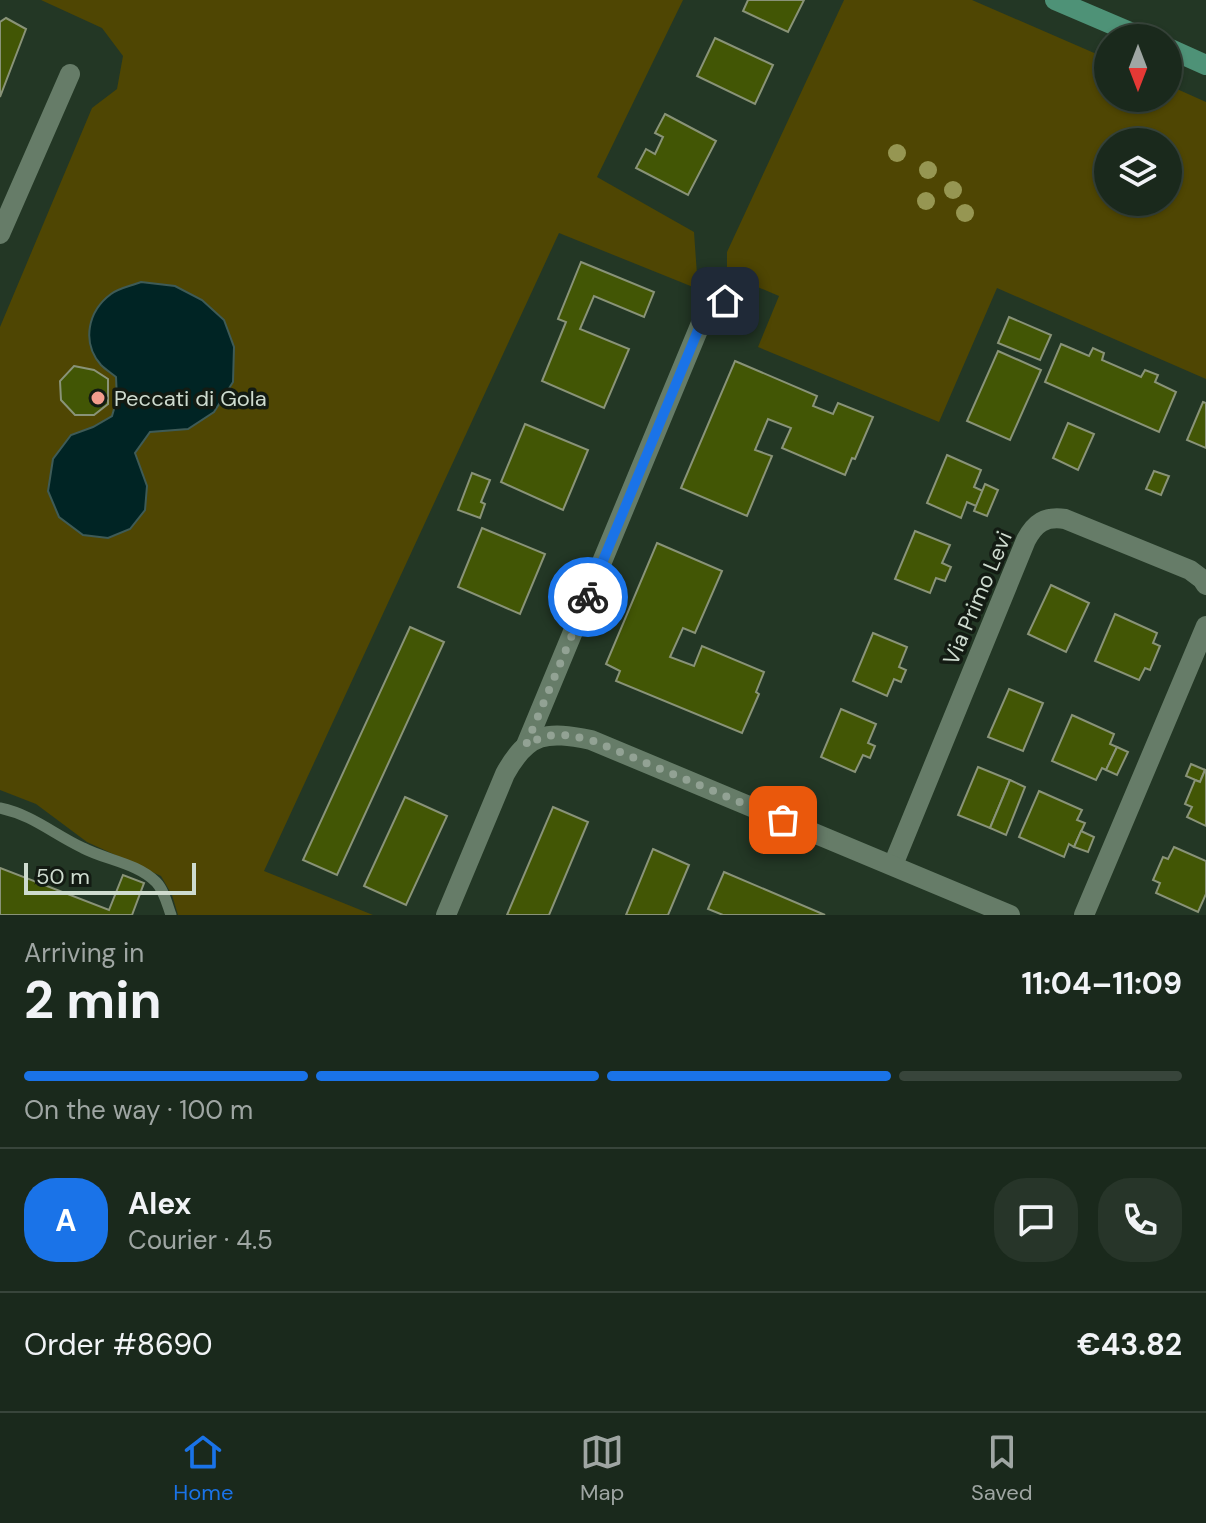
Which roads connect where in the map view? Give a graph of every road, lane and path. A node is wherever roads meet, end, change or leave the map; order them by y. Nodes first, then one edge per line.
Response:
1 (1055, 0) edge
2 (1111, 24) edge
3 (1182, 54) edge
4 (1206, 65) edge
5 (70, 74) dead end
6 (0, 234) edge
7 (725, 301) dead end
8 (1206, 585) edge
9 (1206, 626) edge
10 (526, 745) junction
11 (0, 808) edge
12 (893, 865) junction
13 (171, 915) edge
14 (446, 915) edge
15 (1010, 915) edge
16 (1084, 915) edge

1 - 2 street
3 - 4 street
5 - 6 street
7 - 10 street
8 - 12 street, Via Primo Levi
9 - 16 street
10 - 12 street
10 - 14 street
11 - 13 lane
12 - 15 street

